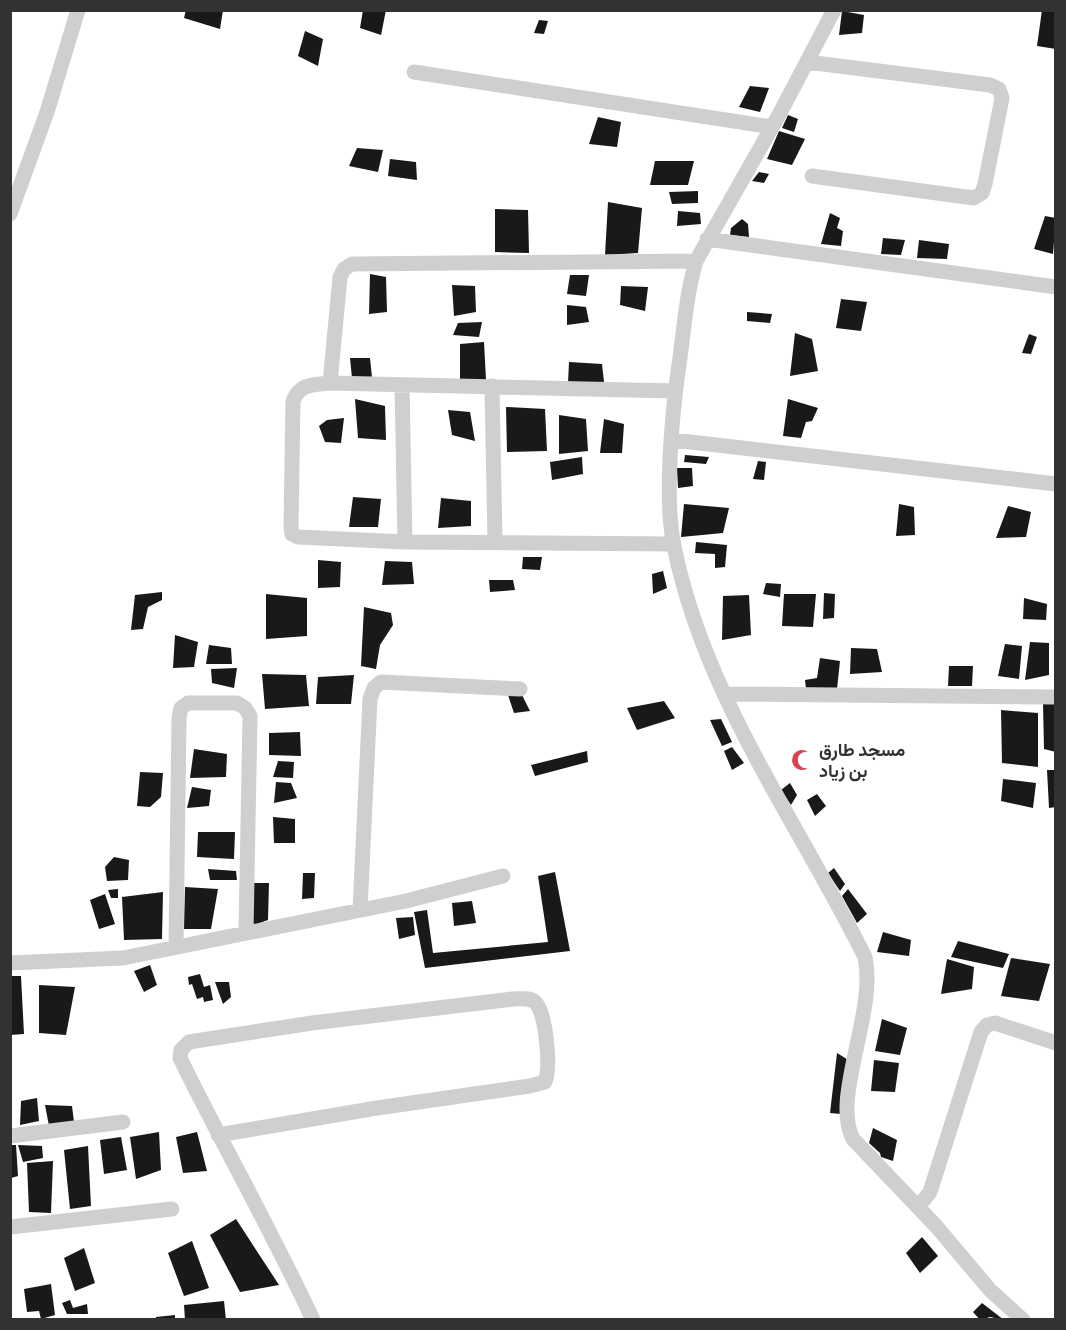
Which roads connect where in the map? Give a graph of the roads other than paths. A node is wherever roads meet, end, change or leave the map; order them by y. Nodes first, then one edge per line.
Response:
1 (78, 10) edge
2 (834, 10) edge
3 (807, 62) junction
4 (414, 72) dead end
5 (772, 127) junction
6 (812, 176) dead end
7 (10, 214) edge
8 (707, 239) junction
9 (696, 261) junction
10 (1056, 287) edge
11 (330, 383) junction
12 (402, 385) junction
13 (492, 386) junction
14 (675, 391) junction
15 (673, 440) junction
16 (1056, 484) edge
17 (495, 541) junction
18 (405, 542) junction
19 (674, 544) junction
20 (520, 689) dead end
21 (724, 694) junction
22 (1056, 697) edge
23 (503, 876) dead end
24 (360, 910) junction
25 (246, 932) junction
26 (176, 946) junction
27 (10, 963) edge
28 (1056, 1043) edge
29 (123, 1122) dead end
30 (218, 1135) junction
31 (10, 1136) edge
32 (918, 1208) junction
33 (172, 1209) dead end
34 (10, 1227) edge
35 (313, 1320) edge
36 (1023, 1320) edge

1 - 7 street
2 - 3 street
3 - 5 street
3 - 6 street
4 - 5 street
5 - 8 street
8 - 9 street
8 - 10 street
9 - 11 street
9 - 14 street
11 - 12 street
11 - 18 street
12 - 13 street
12 - 18 street
13 - 14 street
13 - 17 street
14 - 15 street
15 - 16 street
15 - 19 street
17 - 18 street
17 - 19 street
19 - 21 street
20 - 24 street
21 - 22 street
21 - 32 street
23 - 24 street
24 - 25 street
25 - 26 street
25 - 26 street
26 - 27 street
28 - 32 street
29 - 31 street
30 - 30 street
30 - 35 street
32 - 36 street
33 - 34 street

